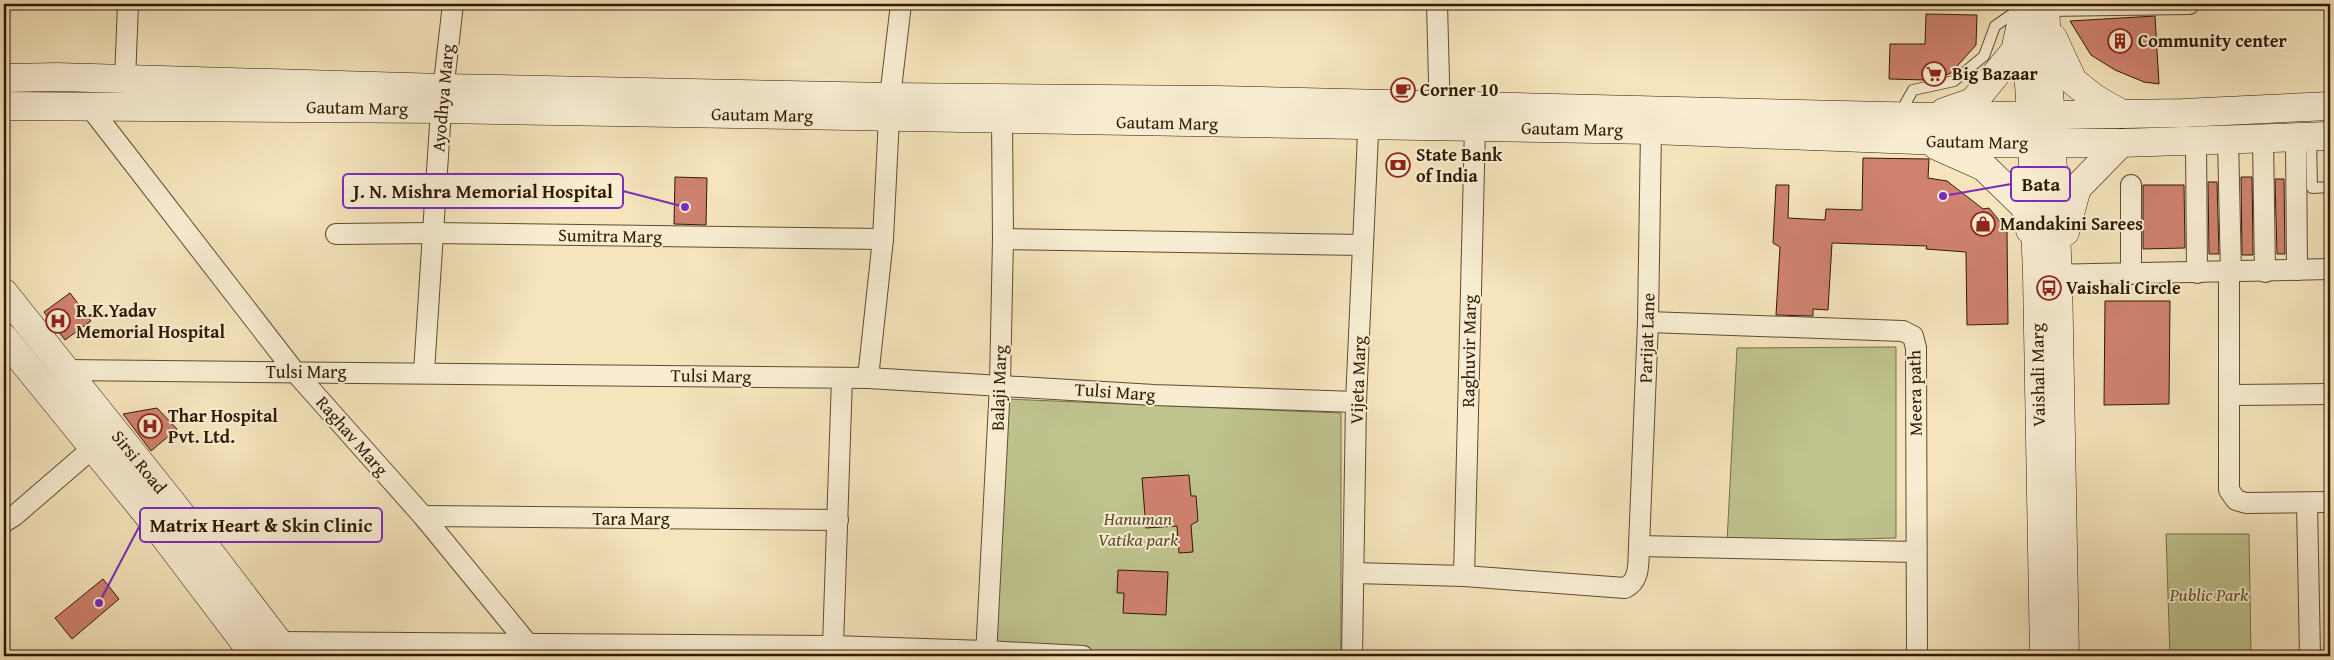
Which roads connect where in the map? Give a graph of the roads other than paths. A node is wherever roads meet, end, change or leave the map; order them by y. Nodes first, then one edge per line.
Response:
1 (128, 4) edge
2 (453, 4) edge
3 (902, 4) edge
4 (1438, 4) edge
5 (2188, 4) edge
6 (2037, 9) edge
7 (4, 78) edge
8 (125, 80) junction
9 (442, 98) junction
10 (4, 106) edge
11 (89, 106) junction
12 (890, 107) junction
13 (2318, 107) edge
14 (2122, 114) junction
15 (1369, 115) junction
16 (1440, 116) junction
17 (1898, 116) junction
18 (2042, 116) junction
19 (1002, 119) junction
20 (1476, 127) junction
21 (1928, 129) junction
22 (1651, 130) junction
23 (2312, 136) edge
24 (2263, 138) junction
25 (2228, 139) junction
26 (2196, 140) junction
27 (2043, 143) junction
28 (2121, 143) junction
29 (2131, 185) dead end
30 (2330, 187) edge
31 (433, 233) junction
32 (336, 234) dead end
33 (883, 239) junction
34 (1003, 239) junction
35 (1363, 246) junction
36 (2047, 266) junction
37 (2330, 269) edge
38 (2297, 270) junction
39 (2265, 272) junction
40 (2197, 273) junction
41 (2230, 273) junction
42 (2131, 274) junction
43 (4, 293) edge
44 (1648, 322) junction
45 (4, 338) edge
46 (65, 370) junction
47 (296, 372) junction
48 (424, 372) junction
49 (842, 378) junction
50 (868, 378) junction
51 (1000, 384) junction
52 (2330, 394) edge
53 (2230, 395) junction
54 (1356, 402) junction
55 (113, 430) junction
56 (93, 448) junction
57 (2330, 502) edge
58 (2307, 503) junction
59 (423, 516) junction
60 (838, 520) junction
61 (4, 522) edge
62 (1639, 546) junction
63 (1915, 552) junction
64 (1354, 573) junction
65 (1464, 576) junction
66 (528, 644) junction
67 (833, 646) junction
68 (283, 649) edge
69 (986, 654) edge
70 (255, 656) edge
71 (1082, 656) edge
72 (1352, 656) edge
73 (1917, 656) edge
74 (2044, 656) edge
75 (2065, 656) edge
76 (2310, 656) edge

1 - 8 street
2 - 9 street, Ayodhya Marg
3 - 12 street
4 - 16 street
5 - 6 street
6 - 14 street
6 - 17 lane
6 - 18 street, Vaishali Marg
6 - 21 street
7 - 8 street, Gautam Marg
8 - 9 street, Gautam Marg
9 - 11 street, Gautam Marg
9 - 12 street, Gautam Marg
9 - 31 street, Ayodhya Marg
10 - 11 street, Gautam Marg
11 - 47 street, Raghav Marg
12 - 15 street, Gautam Marg
12 - 19 street, Gautam Marg
12 - 33 street
13 - 14 street
13 - 23 street
14 - 18 street, Gautam Marg
15 - 16 street, Gautam Marg
15 - 19 street, Gautam Marg
15 - 35 street, Vijeta Marg
16 - 17 street, Gautam Marg
16 - 20 street, Gautam Marg
17 - 21 street, Gautam Marg
18 - 21 street, Gautam Marg
18 - 27 street, Vaishali Marg
19 - 34 street, Balaji Marg
20 - 22 street, Gautam Marg
20 - 65 street, Raghuvir Marg
21 - 22 street, Gautam Marg
21 - 27 street, Gautam Marg
21 - 36 street
22 - 44 street, Parijat Lane
23 - 24 street, Gautam Marg
23 - 30 lane
23 - 38 street
24 - 25 street, Gautam Marg
24 - 39 street
25 - 26 street, Gautam Marg
25 - 41 street
26 - 28 street, Gautam Marg
26 - 40 street
27 - 28 street, Gautam Marg
27 - 36 street, Vaishali Marg
28 - 36 street
29 - 42 street
31 - 32 street, Sumitra Marg
31 - 33 street, Sumitra Marg
31 - 48 street, Ayodhya Marg
33 - 50 street
34 - 35 street
34 - 51 street, Balaji Marg
35 - 54 street, Vijeta Marg
36 - 42 street
36 - 74 street, Vaishali Marg
36 - 75 street, Vaishali Marg
37 - 38 street
38 - 39 street
39 - 41 street
40 - 41 street
40 - 42 street
41 - 53 street
43 - 46 street, Sirsi Road
44 - 62 street, Parijat Lane
44 - 63 street, Meera path
45 - 56 street, Sirsi Road
46 - 47 street, Tulsi Marg
46 - 55 street, Sirsi Road
47 - 48 street, Tulsi Marg
47 - 59 street, Raghav Marg
48 - 49 street, Tulsi Marg
49 - 50 street, Tulsi Marg
49 - 60 street
50 - 51 street, Tulsi Marg
51 - 54 street, Tulsi Marg
51 - 69 street, Balaji Marg
52 - 53 street
53 - 58 street
54 - 64 street, Vijeta Marg
55 - 56 street
55 - 68 street, Sirsi Road
56 - 61 street
56 - 70 street, Sirsi Road
57 - 58 street
58 - 76 street
59 - 60 street, Tara Marg
59 - 66 street, Raghav Marg
60 - 67 street
62 - 63 street
62 - 65 street, Parijat Lane
63 - 73 street, Meera path
64 - 65 street, Parijat Lane
64 - 72 street, Vijeta Marg
66 - 67 street
66 - 68 street
67 - 69 street
69 - 71 street

